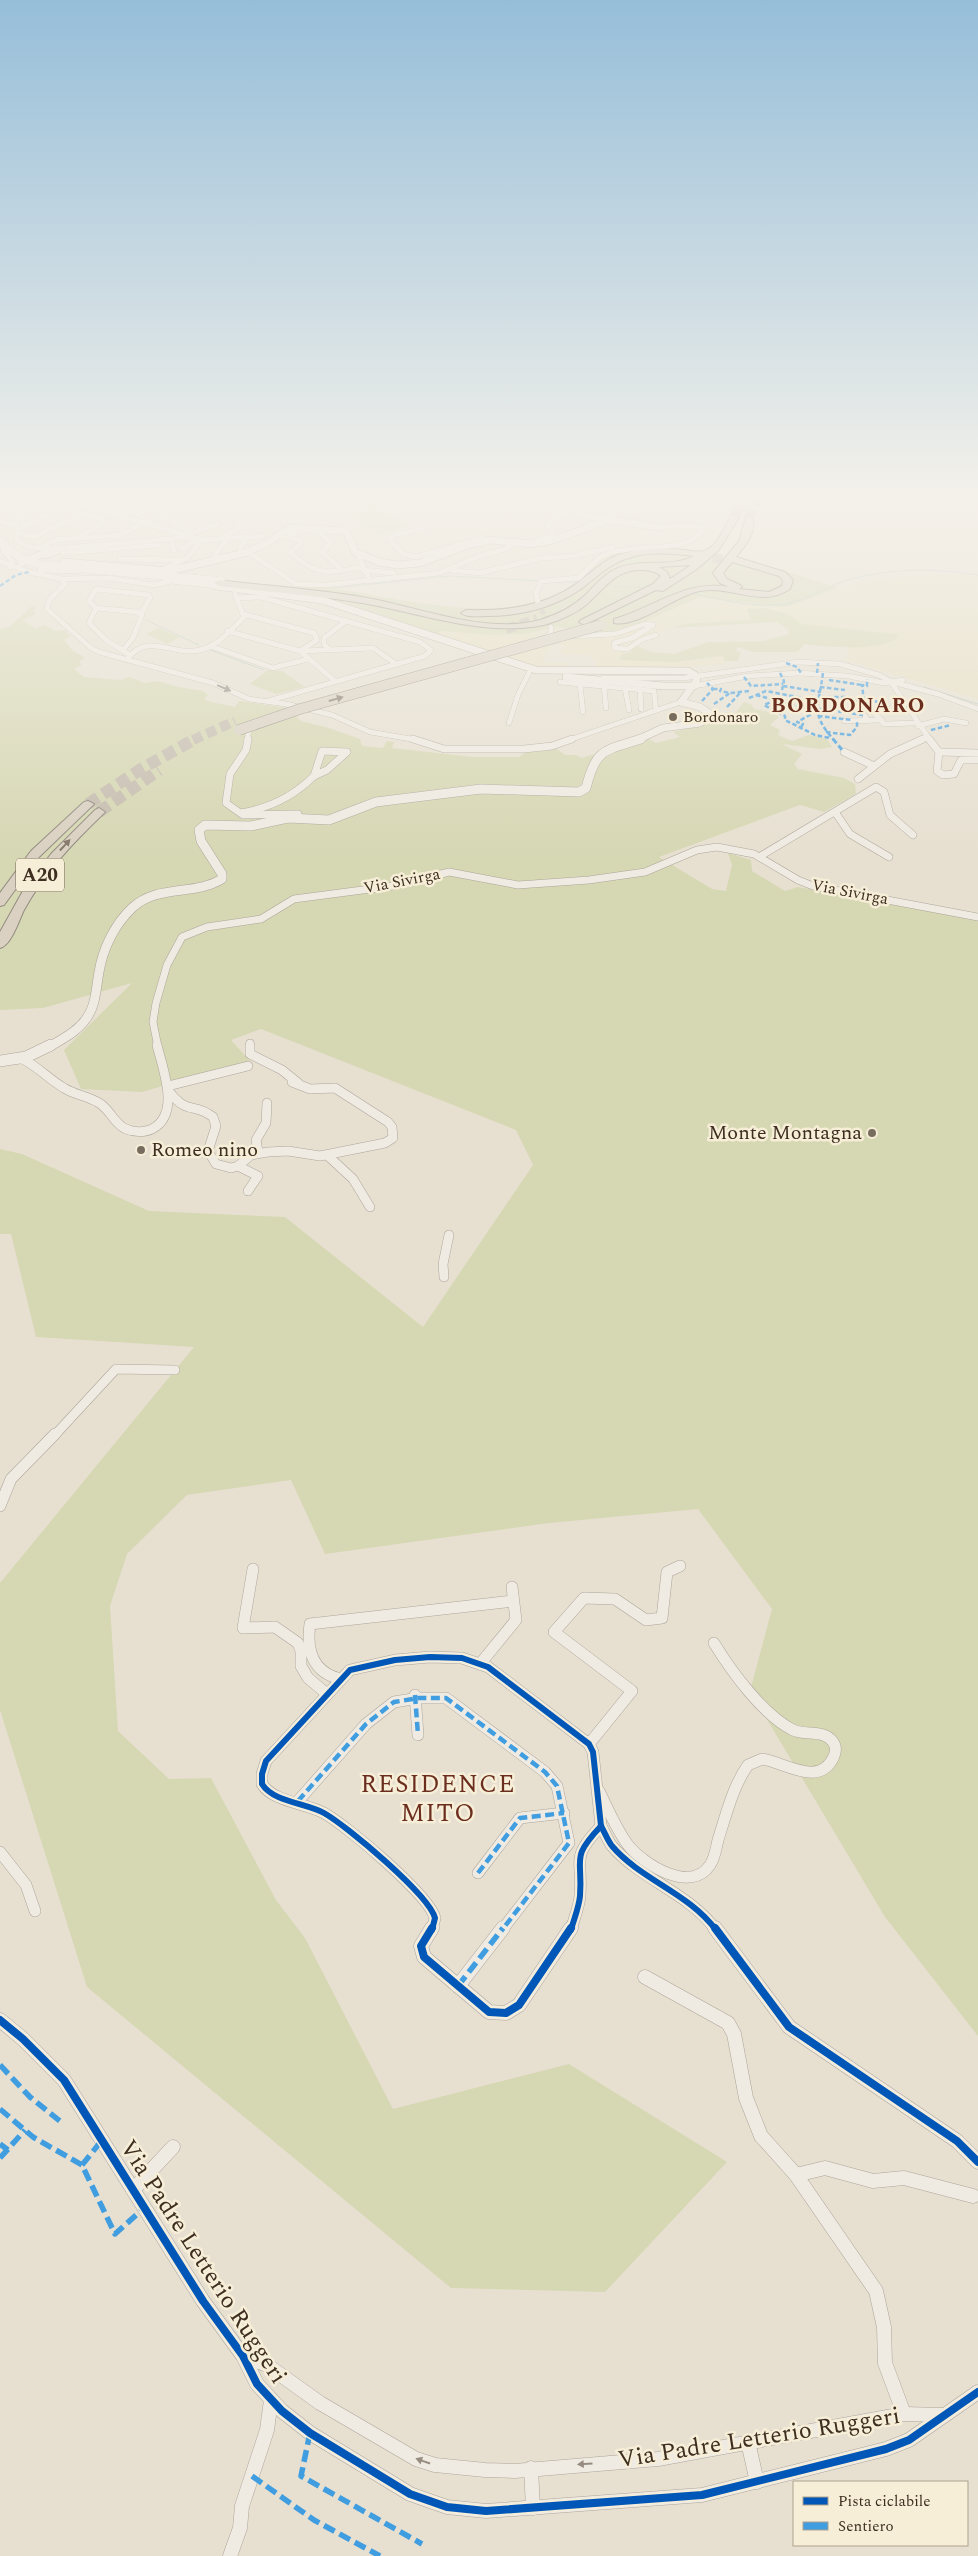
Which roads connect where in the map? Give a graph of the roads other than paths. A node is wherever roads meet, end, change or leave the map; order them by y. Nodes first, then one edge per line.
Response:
1 (56, 617) edge
2 (92, 617) edge
3 (140, 617) edge
4 (243, 617) edge
5 (255, 617) edge
6 (333, 617) edge
7 (366, 617) edge
8 (372, 617) edge
9 (413, 617) edge
10 (447, 617) edge
11 (450, 617) edge
12 (551, 617) edge
13 (556, 617) edge
14 (593, 617) edge
15 (596, 617) edge
16 (625, 617) edge
17 (629, 617) edge
18 (346, 621) junction
19 (617, 621) junction
20 (584, 622) junction
21 (551, 627) dead end
22 (506, 629) tunnel mouth
23 (228, 631) junction
24 (656, 635) dead end
25 (538, 640) junction
26 (210, 646) junction
27 (123, 650) junction
28 (330, 650) junction
29 (300, 651) junction
30 (481, 655) junction
31 (128, 657) junction
32 (308, 659) junction
33 (396, 664) junction
34 (664, 671) junction
35 (688, 671) junction
36 (529, 673) junction
37 (696, 677) junction
38 (656, 678) junction
39 (562, 679) junction
40 (335, 681) junction
41 (896, 681) junction
42 (580, 684) junction
43 (604, 686) junction
44 (664, 686) junction
45 (625, 688) junction
46 (692, 688) junction
47 (918, 688) joint
48 (640, 689) junction
49 (901, 694) joint
50 (641, 700) junction
51 (864, 701) dead end
52 (268, 702) junction
53 (655, 702) junction
54 (681, 702) junction
55 (672, 706) junction
56 (606, 708) dead end
57 (870, 708) junction
58 (641, 709) dead end
59 (978, 709) edge
60 (629, 710) dead end
61 (583, 712) dead end
62 (641, 717) junction
63 (959, 717) dead end
64 (944, 719) junction
65 (882, 720) junction
66 (844, 721) dead end
67 (868, 722) junction
68 (509, 723) dead end
69 (966, 723) dead end
70 (917, 724) junction
71 (241, 727) junction
72 (362, 728) joint
73 (927, 738) junction
74 (844, 752) dead end
75 (938, 752) junction
76 (978, 753) edge
77 (978, 760) edge
78 (872, 765) junction
79 (314, 776) junction
80 (858, 779) dead end
81 (84, 808) tunnel mouth
82 (835, 812) junction
83 (241, 813) junction
84 (97, 814) tunnel mouth
85 (313, 820) junction
86 (913, 835) dead end
87 (759, 857) junction
88 (889, 857) dead end
89 (0, 902) edge
90 (978, 917) edge
91 (0, 944) edge
92 (250, 1043) dead end
93 (19, 1058) junction
94 (1, 1060) edge
95 (248, 1066) dead end
96 (292, 1082) dead end
97 (302, 1086) junction
98 (168, 1088) junction
99 (267, 1103) dead end
100 (251, 1155) junction
101 (326, 1155) junction
102 (238, 1166) junction
103 (248, 1191) dead end
104 (370, 1207) dead end
105 (450, 1235) dead end
106 (444, 1277) dead end
107 (175, 1370) dead end
108 (0, 1506) edge
109 (680, 1566) dead end
110 (253, 1569) dead end
111 (512, 1587) dead end
112 (513, 1601) junction
113 (714, 1643) dead end
114 (480, 1664) junction
115 (341, 1679) junction
116 (327, 1694) junction
117 (415, 1697) junction
118 (418, 1735) dead end
119 (589, 1744) junction
120 (596, 1787) junction
121 (298, 1801) junction
122 (564, 1813) junction
123 (601, 1826) junction
124 (0, 1852) edge
125 (478, 1873) dead end
126 (35, 1911) dead end
127 (645, 1977) dead end
128 (458, 1986) junction
129 (0, 2020) edge
130 (173, 2147) dead end
131 (978, 2162) edge
132 (796, 2175) junction
133 (133, 2190) junction
134 (973, 2196) dead end
135 (244, 2356) junction
136 (978, 2392) edge
137 (271, 2400) junction
138 (904, 2414) junction
139 (944, 2415) junction
140 (748, 2442) junction
141 (531, 2468) junction
142 (757, 2482) junction
143 (532, 2508) junction
144 (230, 2556) edge

1 - 31 street
2 - 27 street
3 - 27 street
4 - 23 street
5 - 29 street
6 - 18 street
7 - 30 street
8 - 30 street
9 - 22 highway
10 - 13 highway
11 - 12 highway
14 - 20 highway
15 - 20 highway
16 - 19 highway
17 - 19 highway
18 - 28 street
18 - 33 street
71 -> 19 highway, bridge
20 - 71 highway
21 - 25 street
23 - 26 street
23 - 29 street
24 - 25 street
25 - 30 street
26 - 31 street
26 - 32 street
27 - 31 street
28 - 29 street
28 - 33 street
29 - 32 street
30 - 34 street
30 - 36 street
31 -> 52 street
32 - 40 street
33 - 40 street
34 - 35 street
34 - 38 street
35 - 37 street
35 - 41 street
36 - 39 street
36 - 68 street
37 - 38 street
37 - 41 street
37 - 46 street
38 - 39 street
38 - 44 street
39 - 42 street
39 - 44 street
40 - 52 street
41 - 46 street
41 - 47 street
41 - 49 street
42 - 43 street
42 - 61 street
43 - 45 street
43 - 56 street
44 - 46 street
45 - 48 street
45 - 60 street
46 - 54 street
47 - 59 street
48 - 50 street
48 - 53 street
49 - 70 street
50 - 53 street
50 - 58 street
51 - 57 street
52 - 72 street
53 - 55 street
53 - 62 street
54 - 55 street
54 - 85 street
55 - 62 street
57 - 65 street
57 - 67 street
62 - 72 street
63 - 64 street
64 - 69 street
64 - 70 street
65 - 67 street
65 - 70 street
66 - 67 street
70 - 73 street
71 - 83 street
73 - 75 street
73 - 78 street
74 - 78 street
75 - 76 street
75 - 77 street
78 - 80 street
79 - 79 street
79 - 83 street
81 - 89 highway, A20
82 - 86 street
82 - 87 street
82 - 88 street
83 - 85 street
91 -> 84 highway, A20
85 - 93 street
87 - 90 street, Via Sivirga
87 - 98 street, Via Sivirga
92 - 97 street
93 - 94 street
93 - 98 street, Via Sivirga
95 - 98 street
96 - 97 street
97 - 101 street
98 - 102 street
99 - 100 street
100 - 101 street
100 - 102 street
101 - 104 street
102 - 103 street
105 - 106 street
107 - 108 street
109 - 119 street
110 - 116 street
111 - 112 street
112 - 114 street
112 - 115 street
113 - 120 street
114 - 115 street
114 - 119 street
115 - 116 street
116 - 121 street
117 - 118 street
117 - 121 street
117 - 122 street
119 - 120 street
120 - 123 street
121 - 128 street
122 - 125 street
122 - 128 street
123 - 128 street
123 - 131 street
124 - 126 street
127 - 132 street
129 - 133 street, Via Padre Letterio Ruggeri
130 - 133 street
132 - 134 street
132 - 138 street
133 - 135 street, Via Padre Letterio Ruggeri
135 - 137 street, Via Padre Letterio Ruggeri
141 -> 135 street, Via Padre Letterio Ruggeri
136 - 139 street, Via Padre Letterio Ruggeri
137 - 143 street, Via Padre Letterio Ruggeri
137 - 144 street
138 - 139 street, Via Padre Letterio Ruggeri
138 - 140 street, Via Padre Letterio Ruggeri
139 - 142 street, Via Padre Letterio Ruggeri
140 -> 141 street, Via Padre Letterio Ruggeri
140 - 142 street
141 - 143 street
142 - 143 street, Via Padre Letterio Ruggeri

